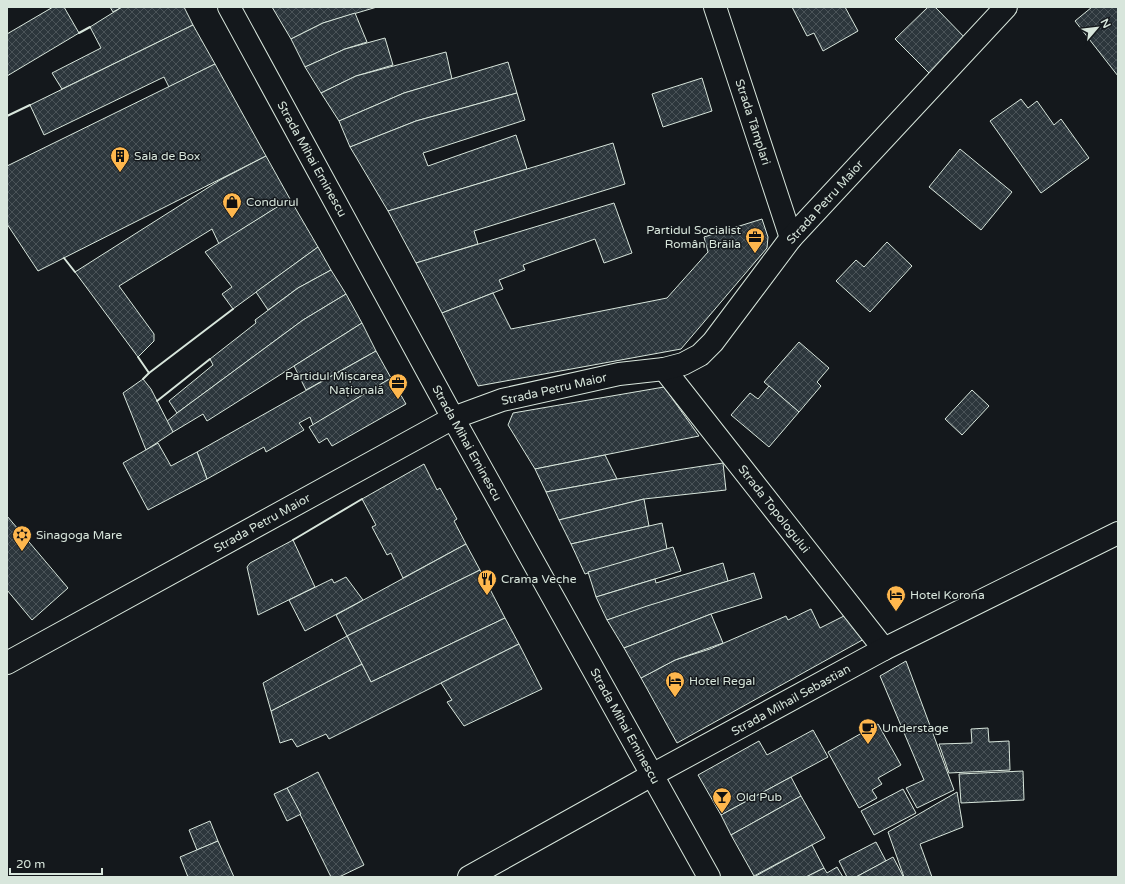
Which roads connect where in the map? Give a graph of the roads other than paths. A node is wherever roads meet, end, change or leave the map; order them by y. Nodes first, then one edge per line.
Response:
1 (229, 7) edge
2 (715, 7) edge
3 (1006, 7) edge
4 (791, 238) junction
5 (664, 369) junction
6 (453, 418) junction
7 (1118, 533) edge
8 (884, 649) junction
9 (7, 663) edge
10 (652, 775) junction
11 (469, 877) edge
12 (709, 877) edge

1 - 6 street, Strada Mihai Eminescu
2 - 4 street, Strada Tâmplari
3 - 4 street, Strada Petru Maior
4 - 5 street, Strada Petru Maior
5 - 6 street, Strada Petru Maior
5 - 8 street, Strada Topologului
6 - 9 street, Strada Petru Maior
6 - 10 street, Strada Mihai Eminescu
7 - 8 street, Strada Mihail Sebastian
8 - 10 street, Strada Mihail Sebastian
10 - 11 street, Strada Mihail Sebastian
10 - 12 street, Strada Mihai Eminescu

